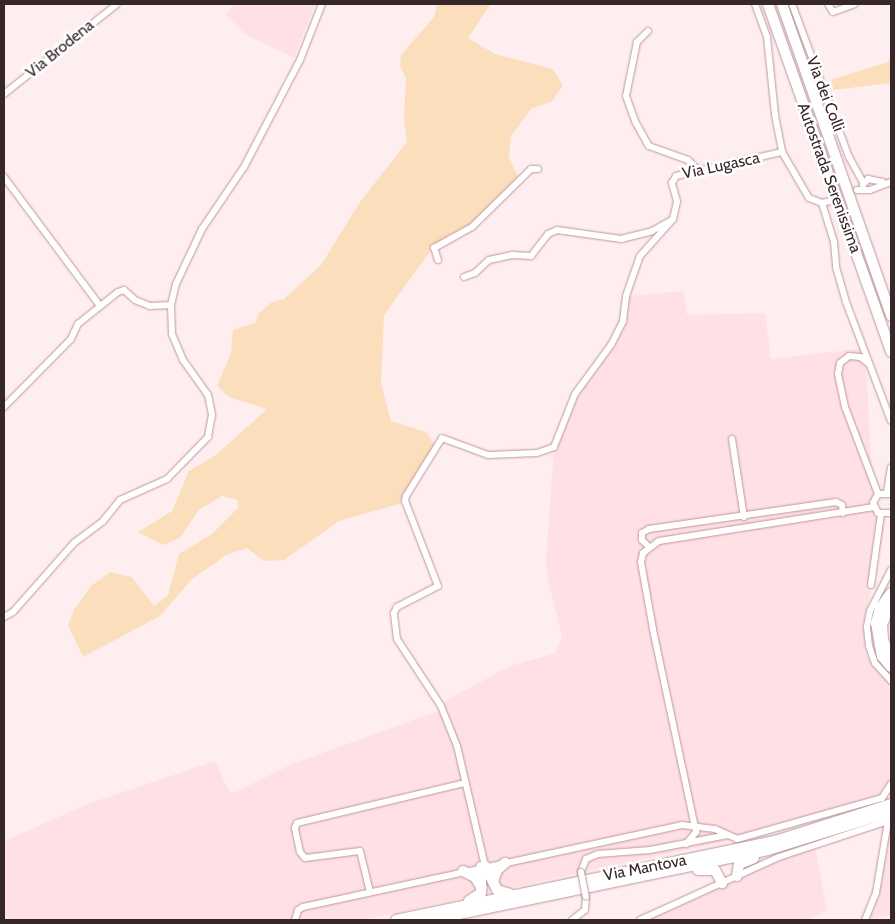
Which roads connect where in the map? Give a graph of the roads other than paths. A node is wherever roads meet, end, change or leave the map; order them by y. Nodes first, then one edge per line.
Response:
1 (117, 4) edge
2 (322, 4) edge
3 (755, 4) edge
4 (768, 4) edge
5 (782, 4) edge
6 (792, 4) edge
7 (828, 4) edge
8 (855, 4) edge
9 (648, 30) dead end
10 (4, 94) edge
11 (782, 152) junction
12 (538, 169) dead end
13 (697, 169) junction
14 (4, 177) edge
15 (889, 182) edge
16 (830, 201) dead end
17 (822, 203) junction
18 (673, 219) junction
19 (438, 260) dead end
20 (464, 276) dead end
21 (171, 305) junction
22 (100, 306) junction
23 (891, 316) edge
24 (891, 352) edge
25 (870, 364) junction
26 (4, 407) edge
27 (891, 421) edge
28 (732, 439) dead end
29 (891, 467) edge
30 (889, 493) edge
31 (878, 494) junction
32 (874, 507) junction
33 (843, 513) junction
34 (891, 513) edge
35 (881, 514) junction
36 (744, 517) junction
37 (648, 546) junction
38 (891, 570) edge
39 (871, 586) dead end
40 (891, 593) edge
41 (891, 604) edge
42 (4, 617) edge
43 (891, 657) edge
44 (891, 667) edge
45 (891, 681) edge
46 (465, 783) junction
47 (891, 784) edge
48 (891, 804) edge
49 (890, 816) edge
50 (693, 825) junction
51 (718, 830) junction
52 (728, 835) junction
53 (706, 840) junction
54 (686, 844) junction
55 (787, 845) junction
56 (505, 863) junction
57 (483, 867) junction
58 (463, 871) junction
59 (665, 872) junction
60 (737, 876) junction
61 (493, 882) junction
62 (722, 883) junction
63 (482, 889) junction
64 (370, 892) junction
65 (516, 894) junction
66 (452, 908) junction
67 (295, 920) edge
68 (396, 920) edge
69 (430, 920) edge
70 (572, 920) edge
71 (640, 920) edge
72 (865, 920) edge

1 - 10 street, Via Brodena
2 - 21 street
3 - 11 street, Via Lugasca
4 - 24 highway, Autostrada Serenissima
5 - 23 highway, Autostrada Serenissima
6 - 15 street, Via dei Colli
7 - 8 street
9 - 13 street
11 - 13 street, Via Lugasca
11 - 17 street, Via Lugasca
12 - 19 street
13 - 18 street, Via Lugasca
14 - 22 street
16 - 17 street
17 - 25 street
18 - 20 street
18 - 46 street
21 - 22 street
21 - 42 street
22 - 26 street
25 - 27 street
25 - 31 street
28 - 36 street
29 - 30 street
30 - 31 street
31 - 32 street
32 - 33 street
32 - 35 street
33 - 36 street
33 - 37 street
34 - 35 street
35 - 39 street
36 - 37 street
37 - 50 street
38 - 45 street
40 - 44 highway
41 - 43 highway
46 - 57 street
46 - 64 street
47 - 52 street
48 - 65 highway, Via Mantova
49 - 55 highway, Via Mantova
49 - 60 street
49 - 72 street
50 - 51 street
50 - 54 street
50 - 56 street
51 - 52 street
51 - 53 street
52 - 53 street
53 - 54 street
54 - 70 street, bridge
55 - 59 highway, Via Mantova
55 - 60 highway
56 - 57 street
56 - 61 highway
57 - 58 street
57 - 61 highway
57 - 63 highway
58 - 63 highway
58 - 64 street
59 - 62 highway
59 - 69 highway, Via Mantova
60 - 62 street
61 - 65 highway
62 - 71 street
63 - 66 highway
64 - 67 street
65 - 66 highway, Via Mantova
66 - 68 highway, Via Mantova

